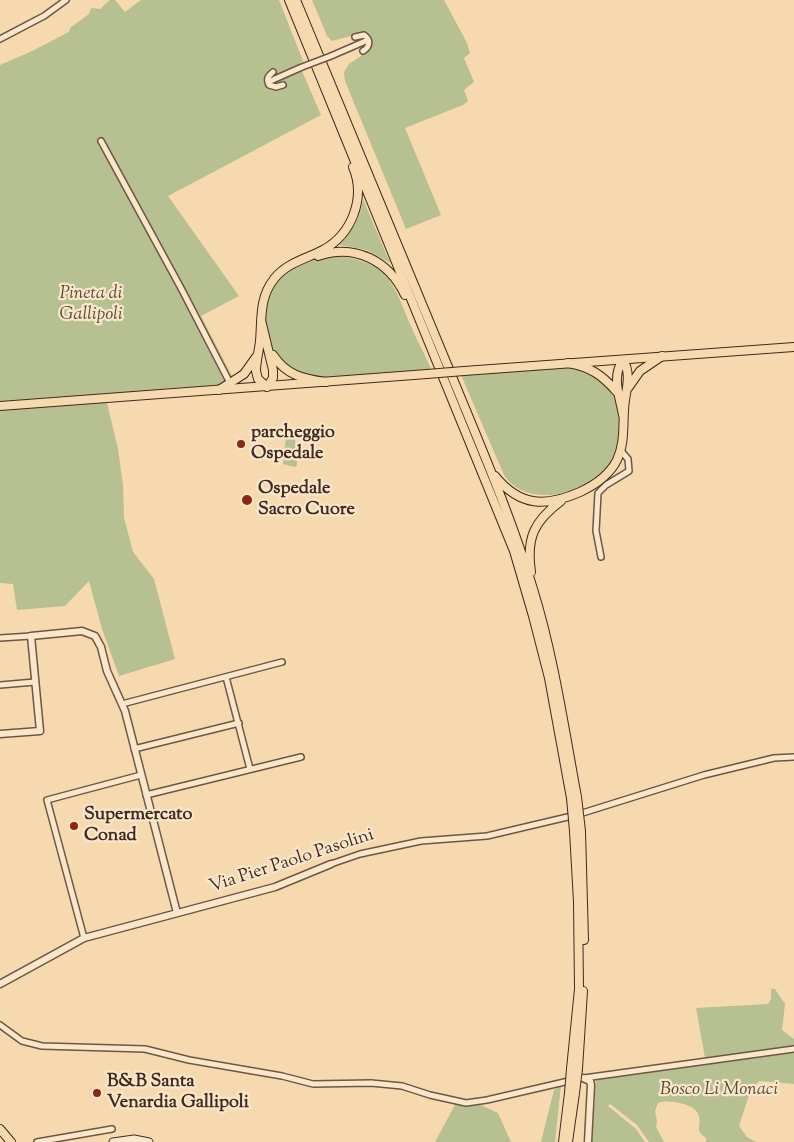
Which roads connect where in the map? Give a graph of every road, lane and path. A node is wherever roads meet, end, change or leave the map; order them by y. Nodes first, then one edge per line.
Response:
1 (66, 0) edge
2 (290, 0) edge
3 (296, 0) edge
4 (355, 37) dead end
5 (0, 39) edge
6 (368, 40) junction
7 (363, 51) dead end
8 (273, 72) dead end
9 (268, 82) junction
10 (284, 85) dead end
11 (328, 97) junction
12 (102, 141) dead end
13 (290, 265) junction
14 (261, 320) junction
15 (266, 342) junction
16 (794, 347) edge
17 (433, 352) junction
18 (258, 354) junction
19 (662, 356) junction
20 (623, 360) junction
21 (568, 363) junction
22 (326, 382) junction
23 (230, 383) junction
24 (267, 387) junction
25 (219, 390) junction
26 (627, 390) junction
27 (617, 392) junction
28 (0, 406) edge
29 (623, 415) junction
30 (621, 451) junction
31 (489, 469) junction
32 (564, 499) junction
33 (601, 557) dead end
34 (533, 589) junction
35 (31, 636) junction
36 (0, 638) edge
37 (282, 662) dead end
38 (226, 677) junction
39 (35, 682) junction
40 (0, 685) edge
41 (122, 704) junction
42 (239, 723) junction
43 (0, 734) edge
44 (134, 749) junction
45 (794, 756) edge
46 (301, 757) dead end
47 (250, 769) junction
48 (141, 775) junction
49 (146, 795) junction
50 (574, 798) junction
51 (331, 864) joint
52 (177, 913) junction
53 (84, 938) junction
54 (0, 984) edge
55 (0, 1025) edge
56 (794, 1049) edge
57 (582, 1078) junction
58 (572, 1093) junction
59 (0, 1129) edge
60 (112, 1129) dead end
61 (11, 1142) edge
62 (37, 1142) edge
63 (113, 1142) edge
64 (149, 1142) edge
65 (563, 1142) edge
66 (568, 1142) edge
67 (588, 1142) edge

1 - 5 street
2 - 11 main road
3 - 31 main road
4 - 6 street
6 - 7 street
6 - 9 street, bridge
8 - 9 street
9 - 10 street
11 - 13 main road
11 - 17 main road
12 - 23 street
13 - 14 main road
13 - 17 main road
14 - 15 main road
14 - 18 main road
15 - 22 main road
15 - 24 main road
16 - 19 main road
17 - 50 main road
18 - 23 main road
18 - 24 main road
19 - 20 main road
19 - 26 main road
20 - 21 main road
20 - 26 main road
20 - 27 main road
21 - 22 main road, bridge
21 - 27 main road
22 - 24 main road
23 - 25 main road
24 - 25 main road
25 - 28 main road
26 - 29 main road
27 - 29 main road
29 - 30 main road
30 - 32 main road
30 - 33 street
31 - 32 main road
31 - 34 main road
32 - 34 main road
34 - 50 main road
35 - 36 street
35 - 39 street
35 - 41 street
37 - 38 street
38 - 41 street
38 - 42 street
39 - 40 street
39 - 43 street
41 - 44 street
42 - 44 street
42 - 47 street
44 - 48 street
45 - 51 street, Via Pier Paolo Pasolini
46 - 47 street
47 - 49 street
48 - 49 street
48 - 53 street
49 - 52 street
50 - 58 main road, bridge
51 - 52 street, Via Pier Paolo Pasolini
52 - 53 street, Via Pier Paolo Pasolini
53 - 54 street, Via Pier Paolo Pasolini
55 - 57 street
56 - 57 street
57 - 67 street
58 - 65 main road
58 - 66 main road
59 - 61 main road
60 - 62 street
63 - 64 main road

